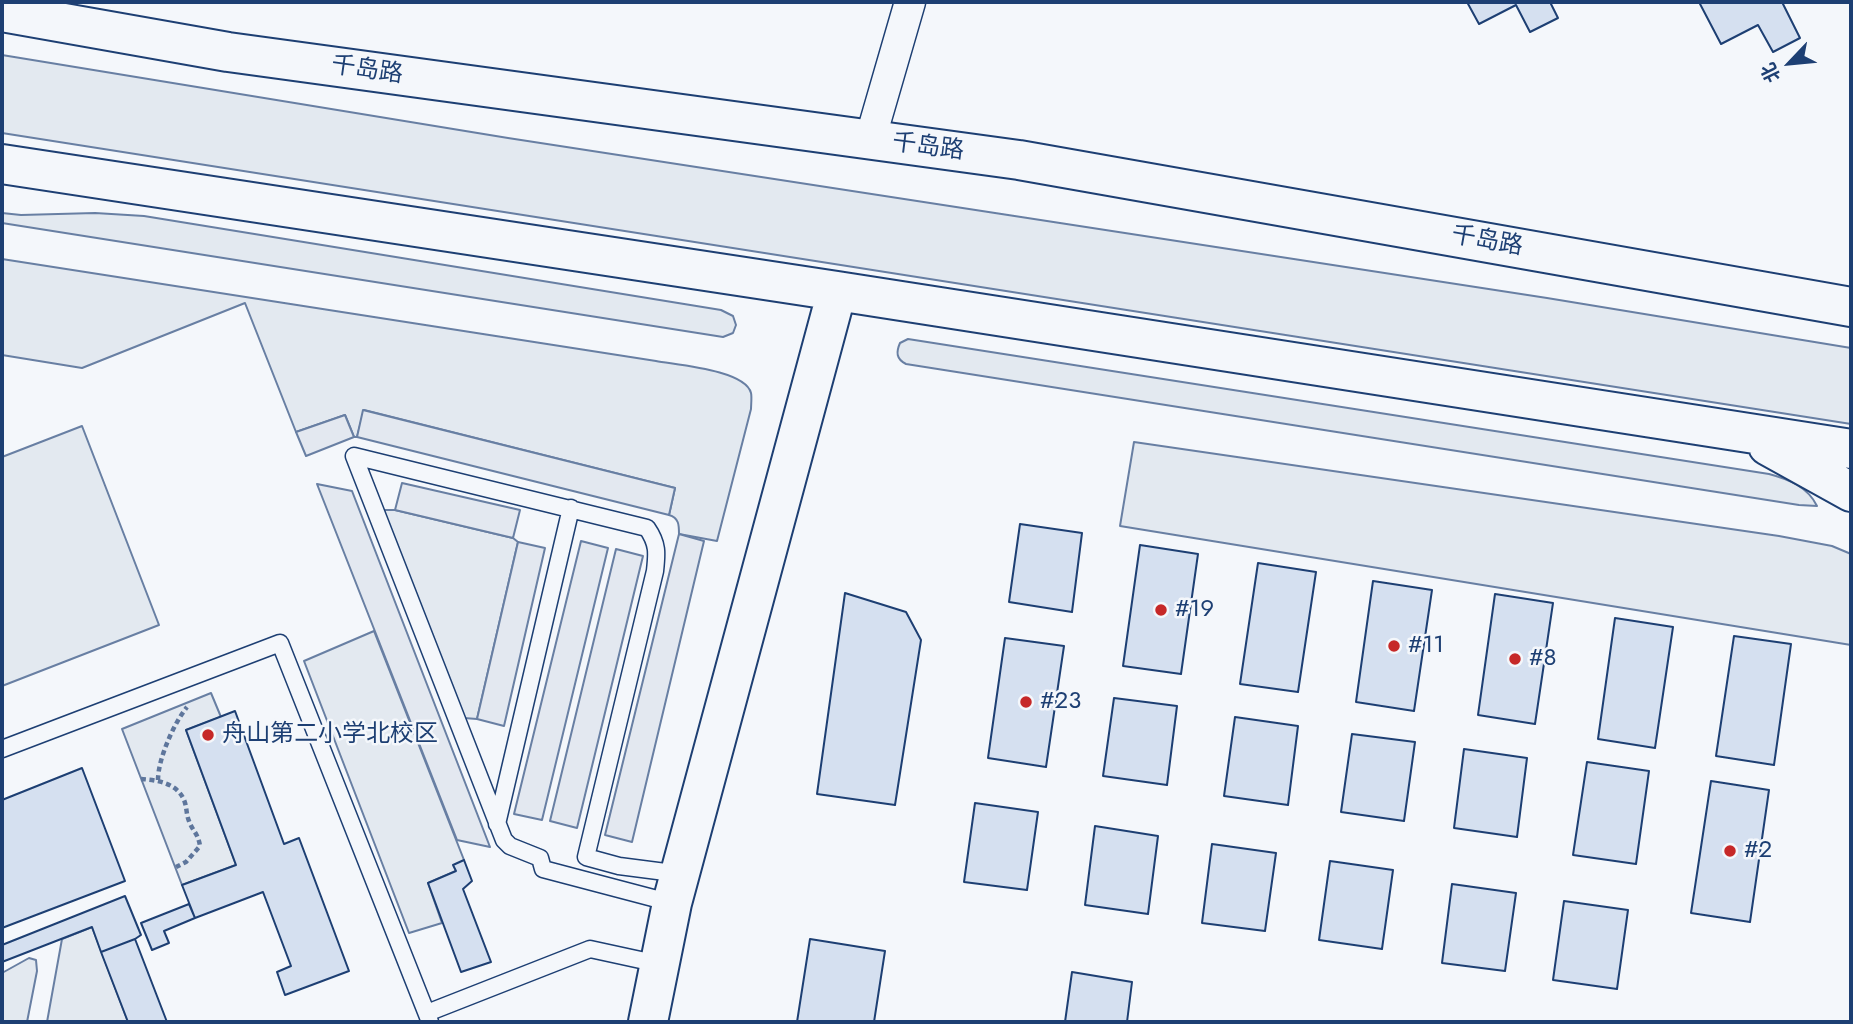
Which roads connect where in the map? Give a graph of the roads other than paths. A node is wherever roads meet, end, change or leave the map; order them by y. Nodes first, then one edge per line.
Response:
1 (910, 2) edge
2 (2, 12) edge
3 (870, 140) junction
4 (2, 164) edge
5 (1851, 278) edge
6 (1730, 285) junction
7 (837, 291) junction
8 (1851, 307) edge
9 (1737, 432) junction
10 (1851, 449) edge
11 (1851, 492) edge
12 (571, 508) junction
13 (2, 749) edge
14 (497, 824) junction
15 (677, 889) junction
16 (661, 965) junction
17 (429, 1018) edge
18 (648, 1022) edge

1 - 3 street
2 - 3 street, 千岛路
3 - 6 street, 千岛路
4 - 7 street
5 - 6 street
6 - 8 street, 千岛路
7 - 9 street
7 - 15 street
9 - 10 street
9 - 11 street
12 - 14 lane
12 - 14 lane
12 - 15 lane
13 - 17 lane
14 - 15 lane
15 - 16 street
16 - 17 lane
16 - 18 street

